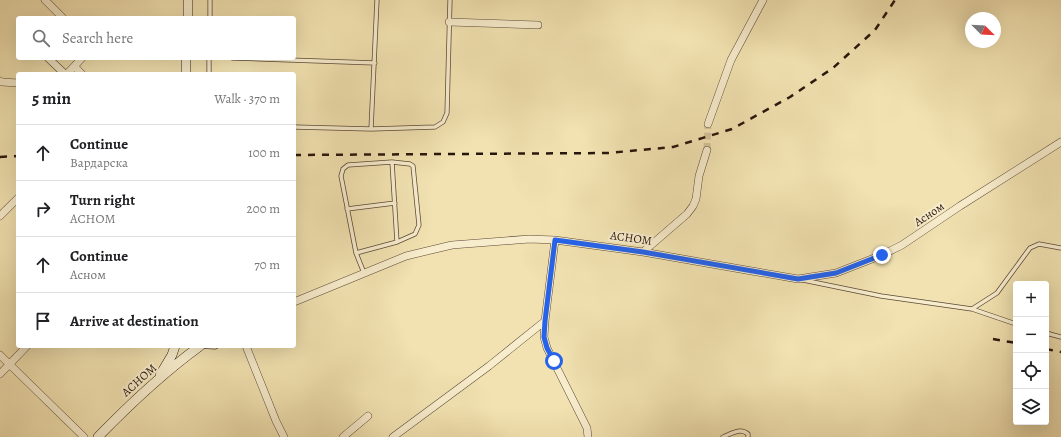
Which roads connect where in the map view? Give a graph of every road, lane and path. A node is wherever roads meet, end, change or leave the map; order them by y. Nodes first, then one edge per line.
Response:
1 (46, 0) edge
2 (188, 0) edge
3 (210, 0) edge
4 (377, 0) edge
5 (450, 0) edge
6 (763, 0) edge
7 (61, 16) edge
8 (188, 16) edge
9 (210, 16) edge
10 (449, 22) junction
11 (538, 25) dead end
12 (50, 60) edge
13 (80, 60) edge
14 (186, 60) edge
15 (209, 60) edge
16 (296, 60) edge
17 (375, 62) junction
18 (75, 67) junction
19 (64, 72) edge
20 (69, 72) edge
21 (80, 72) edge
22 (186, 72) edge
23 (210, 72) edge
24 (0, 81) edge
25 (16, 83) edge
26 (708, 124) tunnel mouth
27 (296, 127) edge
28 (371, 129) junction
29 (1061, 142) edge
30 (708, 150) tunnel mouth
31 (392, 162) junction
32 (16, 200) edge
33 (395, 203) junction
34 (347, 209) junction
35 (0, 216) edge
36 (555, 240) junction
37 (398, 242) junction
38 (1061, 248) edge
39 (643, 252) junction
40 (356, 253) junction
41 (364, 273) junction
42 (798, 279) junction
43 (296, 301) edge
44 (972, 309) junction
45 (545, 321) junction
46 (1013, 323) edge
47 (1049, 334) edge
48 (1061, 336) edge
49 (25, 348) edge
50 (174, 348) edge
51 (197, 348) edge
52 (247, 348) edge
53 (0, 355) edge
54 (9, 364) junction
55 (0, 374) edge
56 (156, 381) junction
57 (368, 416) dead end
58 (84, 437) edge
59 (98, 437) edge
60 (284, 437) edge
61 (343, 437) edge
62 (393, 437) edge
63 (588, 437) edge
64 (723, 437) edge
65 (748, 437) edge

1 - 7 street
2 - 8 main road
3 - 9 lane
4 - 17 lane
5 - 10 lane
6 - 26 street
10 - 11 street
10 - 28 lane
12 - 19 street
13 - 18 street
14 - 22 main road
15 - 23 lane
16 - 17 lane
17 - 28 lane
18 - 20 street
18 - 21 street
24 - 25 street
27 - 28 lane
29 - 42 street, Асном
30 - 39 street
31 - 33 lane
31 - 34 lane
31 - 37 lane
32 - 35 street
33 - 34 lane
33 - 37 lane
34 - 40 lane
36 - 39 street, АСНОМ
36 - 41 street, АСНОМ
36 - 45 street
37 - 40 lane
38 - 44 lane
39 - 42 street, АСНОМ
40 - 41 lane
41 - 43 street, АСНОМ
42 - 44 lane, АСНОМ
44 - 46 lane, АСНОМ
45 - 62 street
45 - 63 street
47 - 48 lane
49 - 54 street
50 - 56 main road
51 - 56 main road, АСНОМ
52 - 60 street
53 - 54 street
54 - 55 street
54 - 58 street
56 - 59 main road, АСНОМ
57 - 61 street
64 - 65 lane

